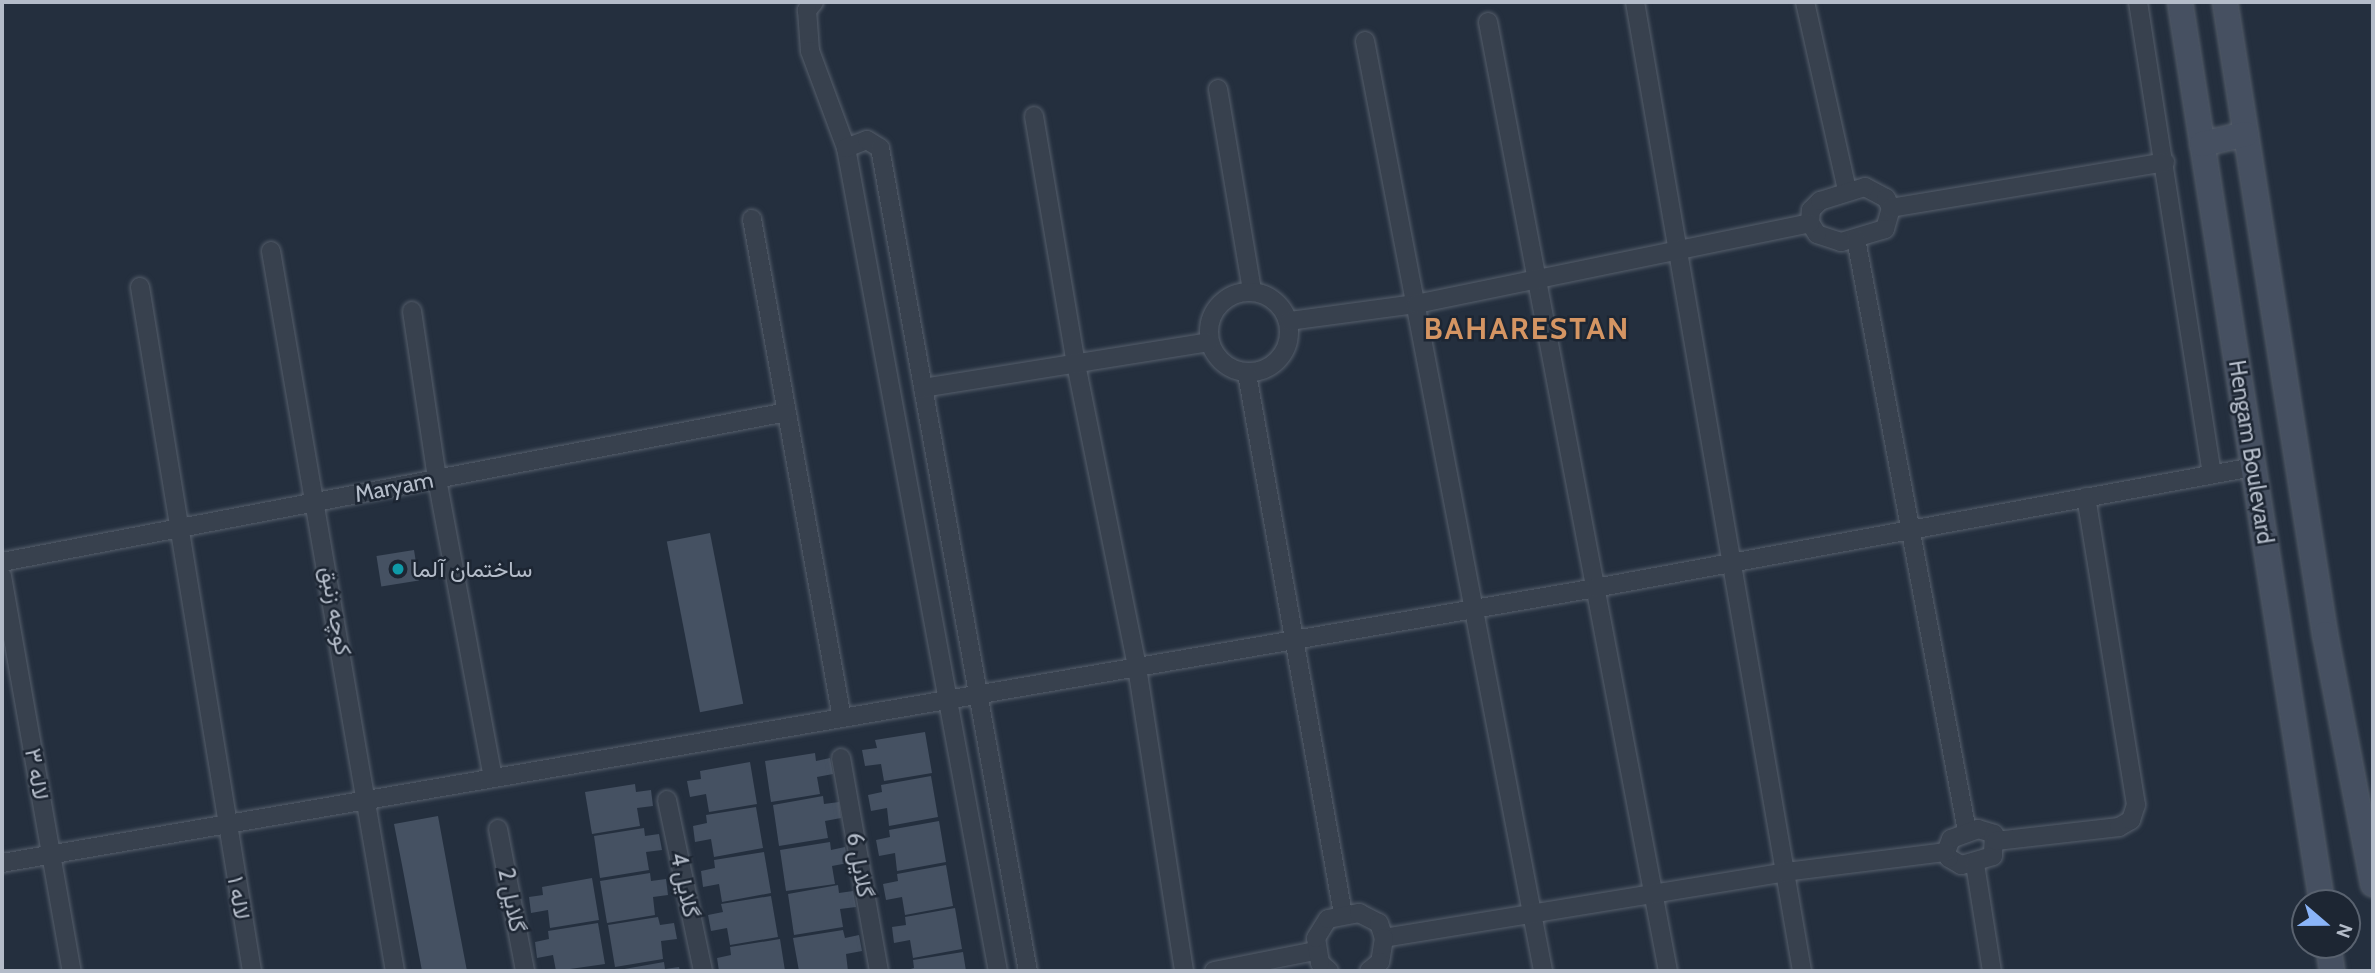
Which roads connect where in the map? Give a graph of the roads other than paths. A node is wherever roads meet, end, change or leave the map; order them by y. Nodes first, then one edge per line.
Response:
1 (814, 2) edge
2 (1634, 2) edge
3 (1805, 2) edge
4 (2138, 2) edge
5 (2180, 2) edge
6 (2225, 2) edge
7 (1488, 22) dead end
8 (1365, 41) dead end
9 (1218, 89) dead end
10 (1034, 116) dead end
11 (2246, 134) junction
12 (2202, 144) junction
13 (846, 148) junction
14 (2165, 162) junction
15 (1847, 190) junction
16 (1891, 208) junction
17 (752, 219) dead end
18 (1810, 223) junction
19 (1856, 239) junction
20 (271, 251) dead end
21 (1678, 253) junction
22 (1537, 281) junction
23 (140, 287) dead end
24 (1252, 290) junction
25 (1416, 304) junction
26 (412, 311) dead end
27 (1290, 321) junction
28 (1209, 342) junction
29 (1076, 364) junction
30 (1247, 374) junction
31 (923, 388) junction
32 (787, 412) junction
33 (2253, 467) junction
34 (2212, 474) junction
35 (438, 479) junction
36 (2086, 497) junction
37 (318, 502) junction
38 (178, 528) junction
39 (1911, 530) junction
40 (2, 562) edge
41 (1731, 562) junction
42 (2, 576) edge
43 (1595, 587) junction
44 (1475, 608) junction
45 (1294, 640) junction
46 (1137, 667) junction
47 (978, 694) junction
48 (948, 700) junction
49 (842, 718) junction
50 (841, 758) dead end
51 (493, 778) junction
52 (368, 800) junction
53 (667, 800) dead end
54 (225, 825) junction
55 (498, 829) dead end
56 (1967, 831) junction
57 (1996, 841) junction
58 (1946, 852) junction
59 (51, 855) junction
60 (2, 863) edge
61 (1975, 864) junction
62 (1785, 873) junction
63 (2373, 884) edge
64 (2320, 889) edge
65 (1654, 896) junction
66 (1343, 914) junction
67 (1533, 915) junction
68 (1384, 938) junction
69 (1315, 951) junction
70 (72, 971) edge
71 (252, 971) edge
72 (395, 971) edge
73 (526, 971) edge
74 (703, 971) edge
75 (879, 971) edge
76 (998, 971) edge
77 (1028, 971) edge
78 (1184, 971) edge
79 (1214, 971) edge
80 (1329, 971) edge
81 (1369, 971) edge
82 (1543, 971) edge
83 (1668, 971) edge
84 (1802, 971) edge
85 (1992, 971) edge

1 - 13 street
2 - 21 street
3 - 15 street
4 - 14 street
5 - 12 main road, Hengam Boulevard
6 - 11 main road, Hengam Boulevard
7 - 22 street
8 - 25 street
9 - 24 street
10 - 29 street
11 - 12 main road
11 - 63 main road, Hengam Boulevard
12 - 33 main road, Hengam Boulevard
13 - 31 street
13 - 48 street
14 - 16 street
14 - 34 street
15 - 16 street
15 - 18 street
16 - 19 street
17 - 32 street
18 - 19 street
18 - 21 street
19 - 39 street
20 - 37 street, کوچه زنبق
21 - 22 street
21 - 41 street
22 - 25 street
22 - 43 street
23 - 38 street, لاله ۱
24 - 27 street
24 - 28 street
25 - 27 street
25 - 44 street
26 - 35 street
27 - 30 street
28 - 29 street
28 - 30 street
29 - 31 street
29 - 46 street
30 - 45 street
31 - 47 street
32 - 35 street, Maryam
32 - 49 street
33 - 34 street
33 - 64 main road, Hengam Boulevard
34 - 36 street
35 - 37 street, Maryam
35 - 51 street
36 - 39 street
36 - 57 street
37 - 38 street, Maryam
37 - 52 street, کوچه زنبق
38 - 40 street, Maryam
38 - 54 street, لاله ۱
39 - 41 street
39 - 56 street
41 - 43 street
41 - 62 street
42 - 59 street, لاله ۳
43 - 44 street
43 - 65 street
44 - 45 street
44 - 67 street
45 - 46 street
45 - 66 street
46 - 47 street
46 - 78 street
47 - 48 street
47 - 77 street
48 - 49 street
48 - 76 street
49 - 51 street
50 - 75 street, گلایل 6
51 - 52 street
52 - 54 street
52 - 72 street, کوچه زنبق
53 - 74 street, گلایل 4
54 - 59 street
54 - 71 street, لاله ۱
55 - 73 street, گلایل 2
56 - 57 street
56 - 58 street
57 - 61 street
58 - 61 street
58 - 62 street
59 - 60 street
59 - 70 street, لاله ۳
61 - 85 street
62 - 65 street
62 - 84 street
65 - 67 street
65 - 83 street
66 - 68 street
66 - 69 street
67 - 68 street
67 - 82 street
68 - 81 street
69 - 79 street
69 - 80 street

